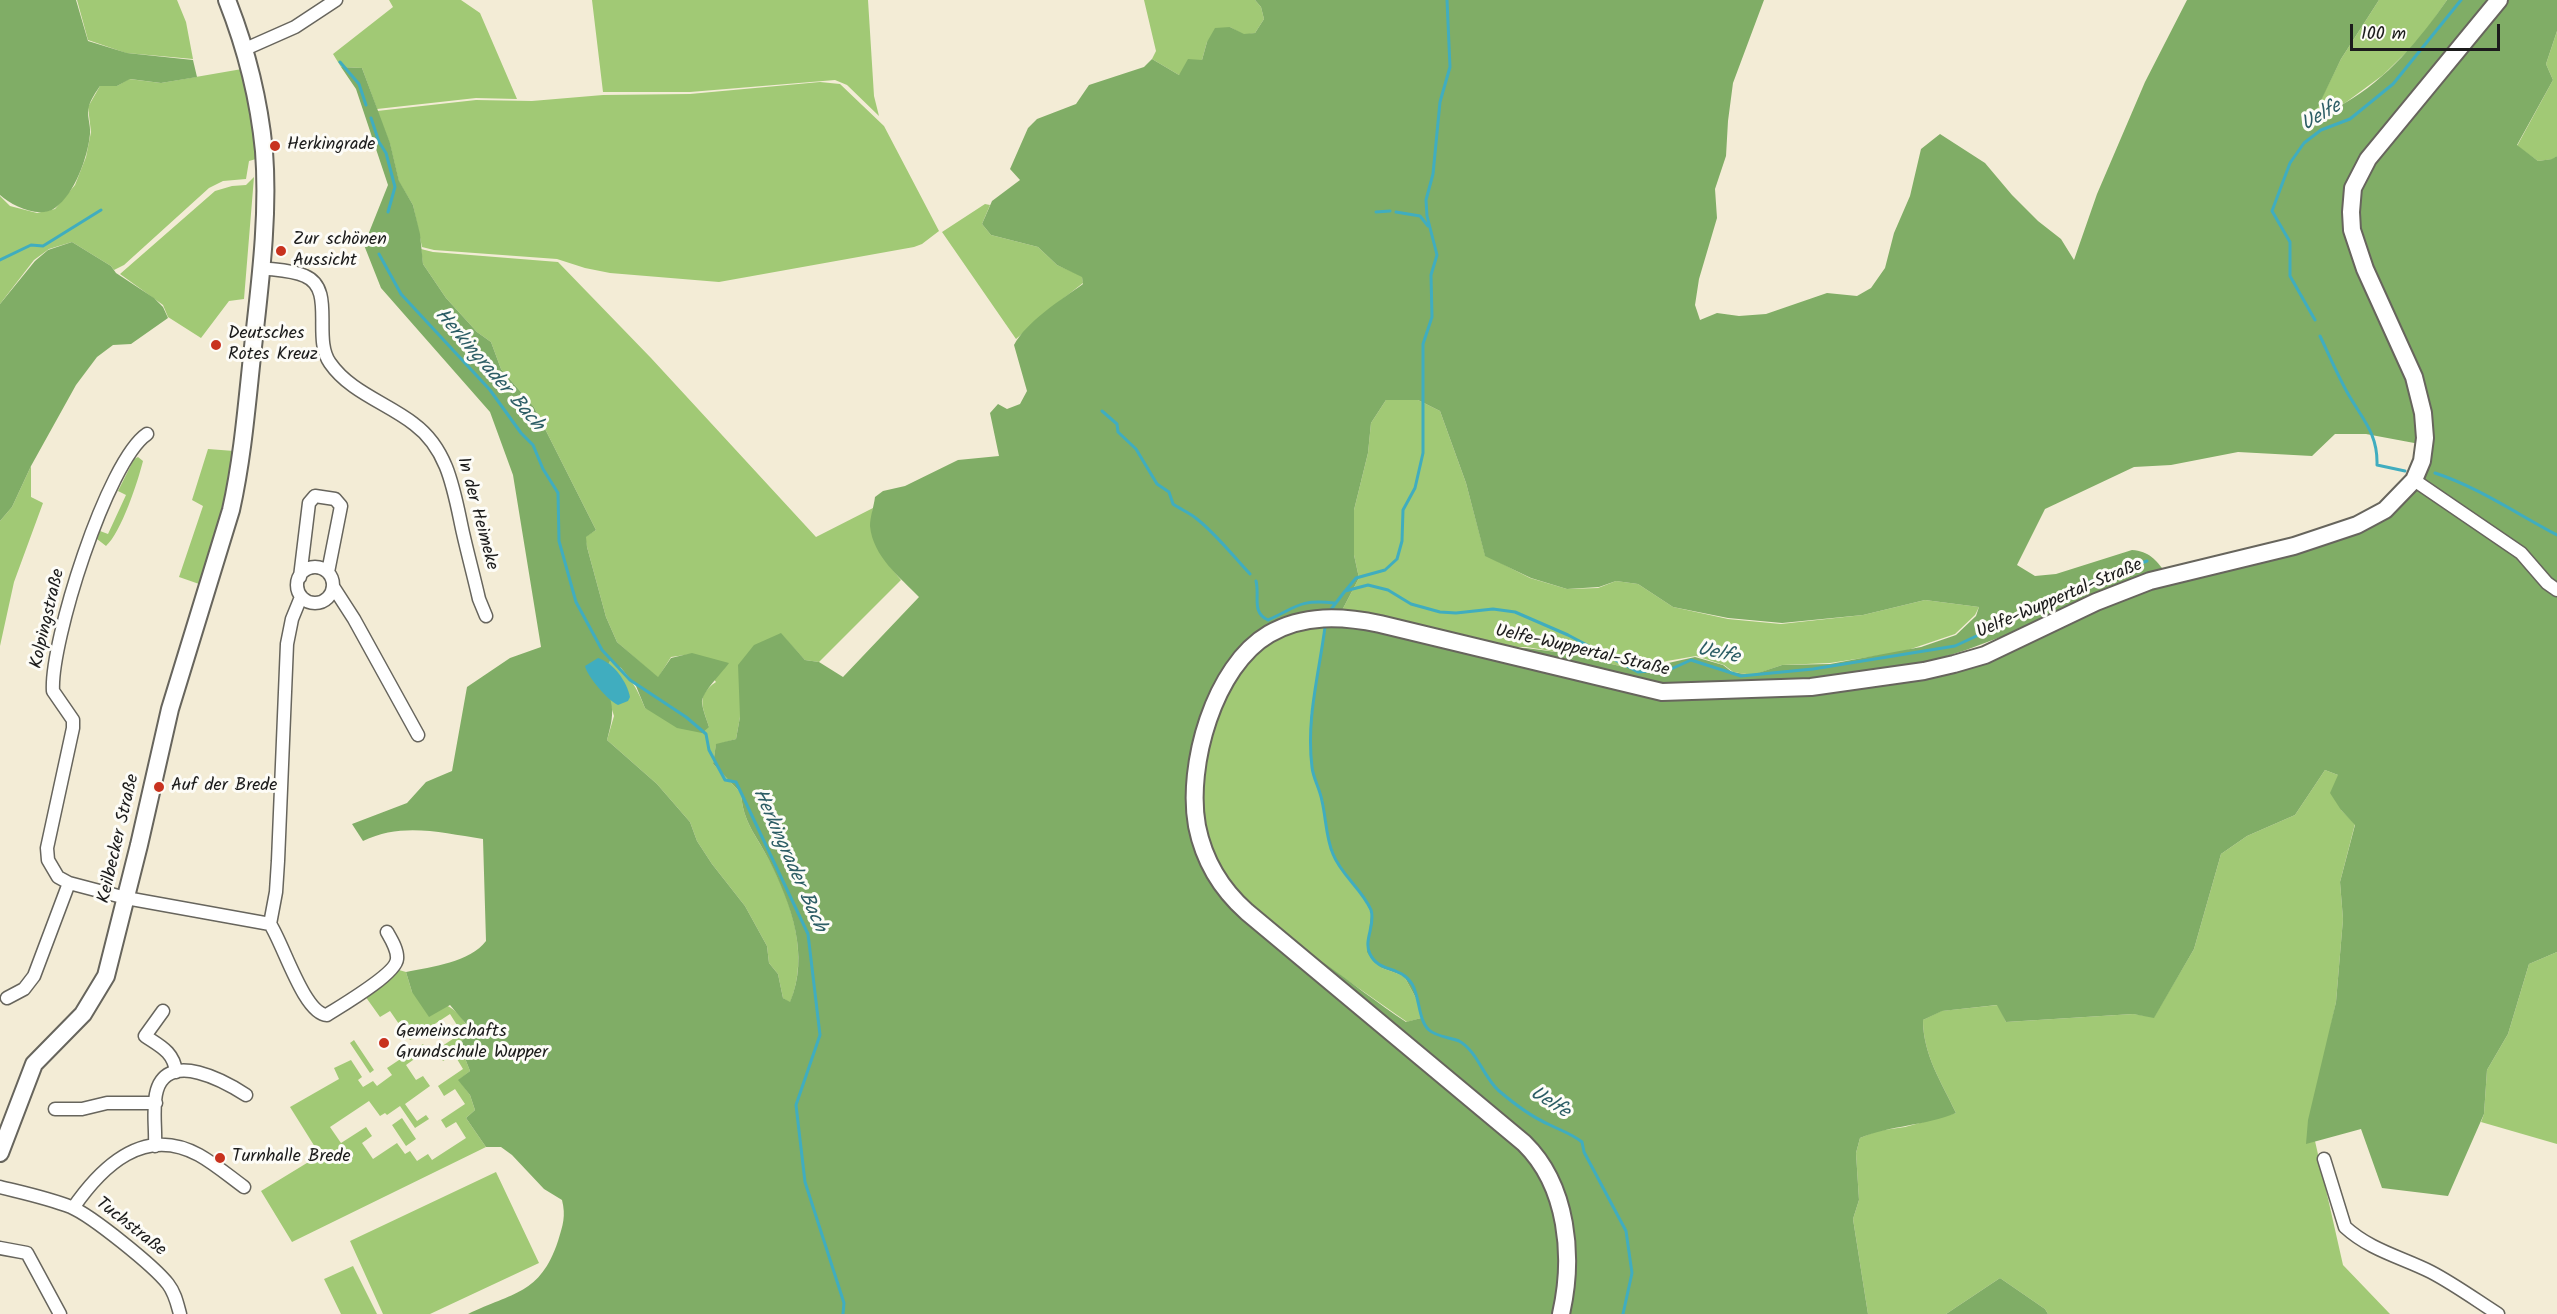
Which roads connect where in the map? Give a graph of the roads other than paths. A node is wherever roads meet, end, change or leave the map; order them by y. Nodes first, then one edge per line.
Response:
1 (228, 0) edge
2 (336, 0) edge
3 (2499, 0) edge
4 (243, 50) junction
5 (261, 268) junction
6 (147, 434) dead end
7 (2414, 480) junction
8 (328, 572) junction
9 (300, 577) junction
10 (334, 588) junction
11 (2557, 590) edge
12 (301, 597) junction
13 (486, 616) dead end
14 (418, 735) dead end
15 (69, 883) junction
16 (126, 898) junction
17 (270, 924) junction
18 (387, 932) dead end
19 (7, 998) dead end
20 (163, 1011) dead end
21 (176, 1072) junction
22 (246, 1095) dead end
23 (156, 1103) junction
24 (55, 1109) dead end
25 (156, 1146) junction
26 (0, 1153) edge
27 (2324, 1159) dead end
28 (0, 1187) edge
29 (244, 1187) dead end
30 (73, 1208) junction
31 (0, 1248) edge
32 (60, 1314) edge
33 (180, 1314) edge
34 (1561, 1314) edge
35 (2498, 1314) edge

1 - 4 main road
2 - 4 street
3 - 7 main road, Uelfe-Wuppertal-Straße
4 - 5 main road
5 - 13 street, In der Heimeke
5 - 16 main road, Keilbecker Straße
6 - 15 street, Kolpingstraße
7 - 11 street
7 - 34 main road, Uelfe-Wuppertal-Straße
8 - 9 street
8 - 9 street
8 - 10 street
9 - 12 street
10 - 12 street
10 - 14 street
12 - 17 street
15 - 16 street
15 - 19 street
16 - 17 street
16 - 26 main road, Keilbecker Straße
17 - 18 street
20 - 21 street
21 - 22 street
21 - 23 street
23 - 24 street
23 - 25 street
25 - 29 street
25 - 30 street
27 - 35 street
28 - 30 street, Tuchstraße
30 - 33 street, Tuchstraße
31 - 32 street

